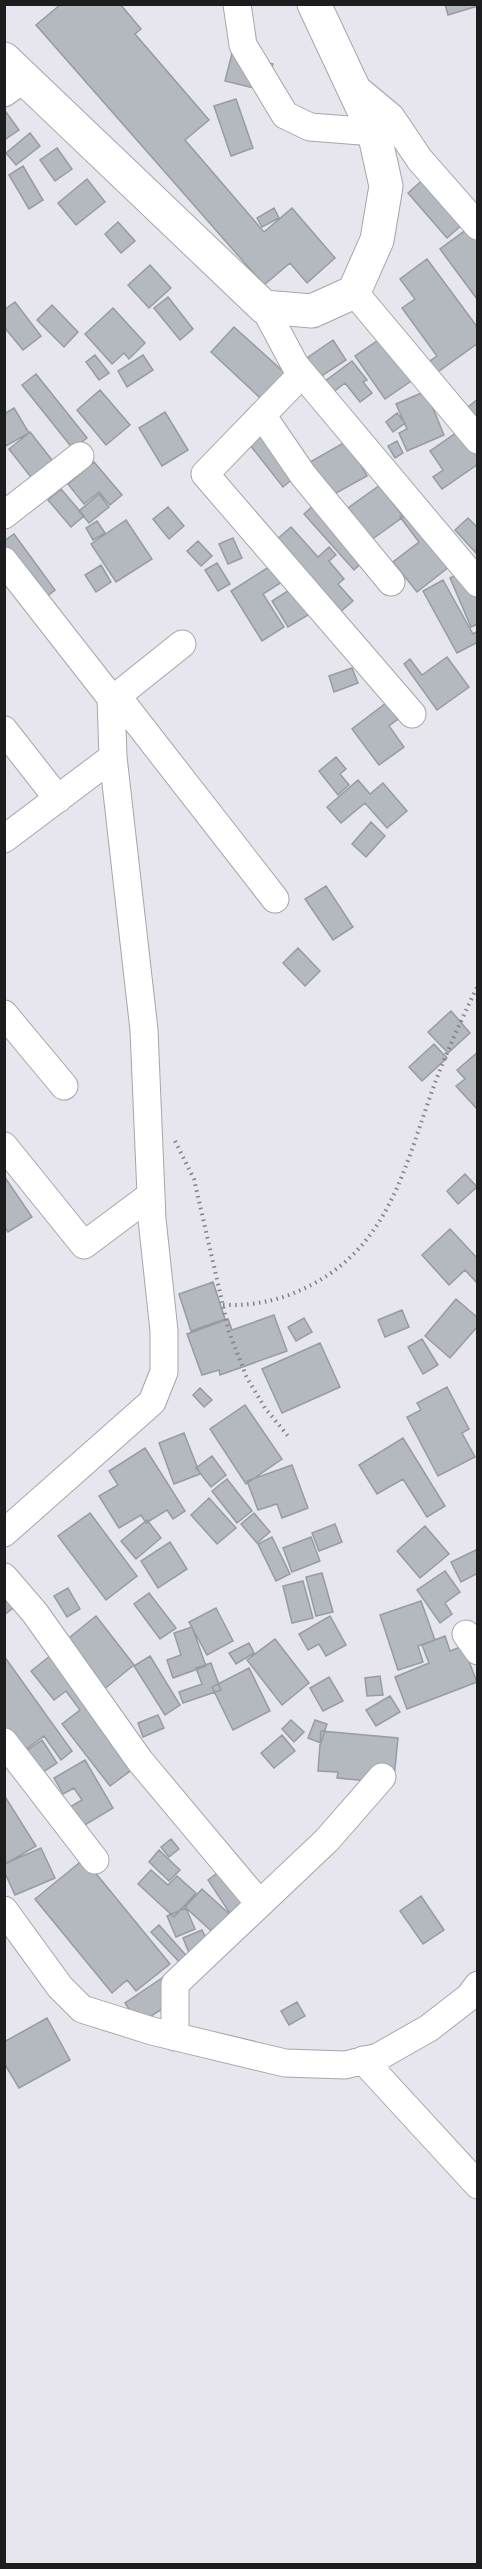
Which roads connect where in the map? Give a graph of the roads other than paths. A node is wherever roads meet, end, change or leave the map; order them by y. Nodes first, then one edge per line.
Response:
1 (237, 4) edge
2 (314, 4) edge
3 (11, 77) edge
4 (354, 87) junction
5 (374, 132) junction
6 (477, 226) edge
7 (354, 292) junction
8 (264, 307) junction
9 (302, 374) junction
10 (262, 416) junction
11 (477, 440) edge
12 (80, 456) dead end
13 (4, 515) edge
14 (4, 561) edge
15 (391, 582) dead end
16 (477, 583) edge
17 (182, 644) dead end
18 (114, 697) junction
19 (412, 714) dead end
20 (4, 730) edge
21 (113, 757) junction
22 (58, 799) junction
23 (4, 839) edge
24 (275, 899) dead end
25 (4, 1014) edge
26 (64, 1086) dead end
27 (4, 1146) edge
28 (151, 1195) junction
29 (4, 1533) edge
30 (4, 1577) edge
31 (4, 1742) edge
32 (382, 1777) dead end
33 (95, 1860) dead end
34 (259, 1903) junction
35 (4, 1910) edge
36 (477, 1989) edge
37 (175, 2037) junction
38 (363, 2060) junction
39 (477, 2185) edge

1 - 5 street
2 - 4 main road
3 - 8 main road
4 - 5 main road
4 - 6 street
5 - 7 main road
7 - 8 main road
7 - 11 street
8 - 9 street
9 - 10 street
9 - 16 street
10 - 15 street
10 - 19 street
12 - 13 street
14 - 18 street
17 - 18 street
18 - 21 street
18 - 24 street
20 - 22 street
21 - 22 street
21 - 28 street
22 - 23 street
25 - 26 street
27 - 28 street
28 - 29 street
30 - 34 street
31 - 33 street
32 - 34 street
34 - 37 street
35 - 37 street
36 - 38 street
37 - 38 street
38 - 39 street

